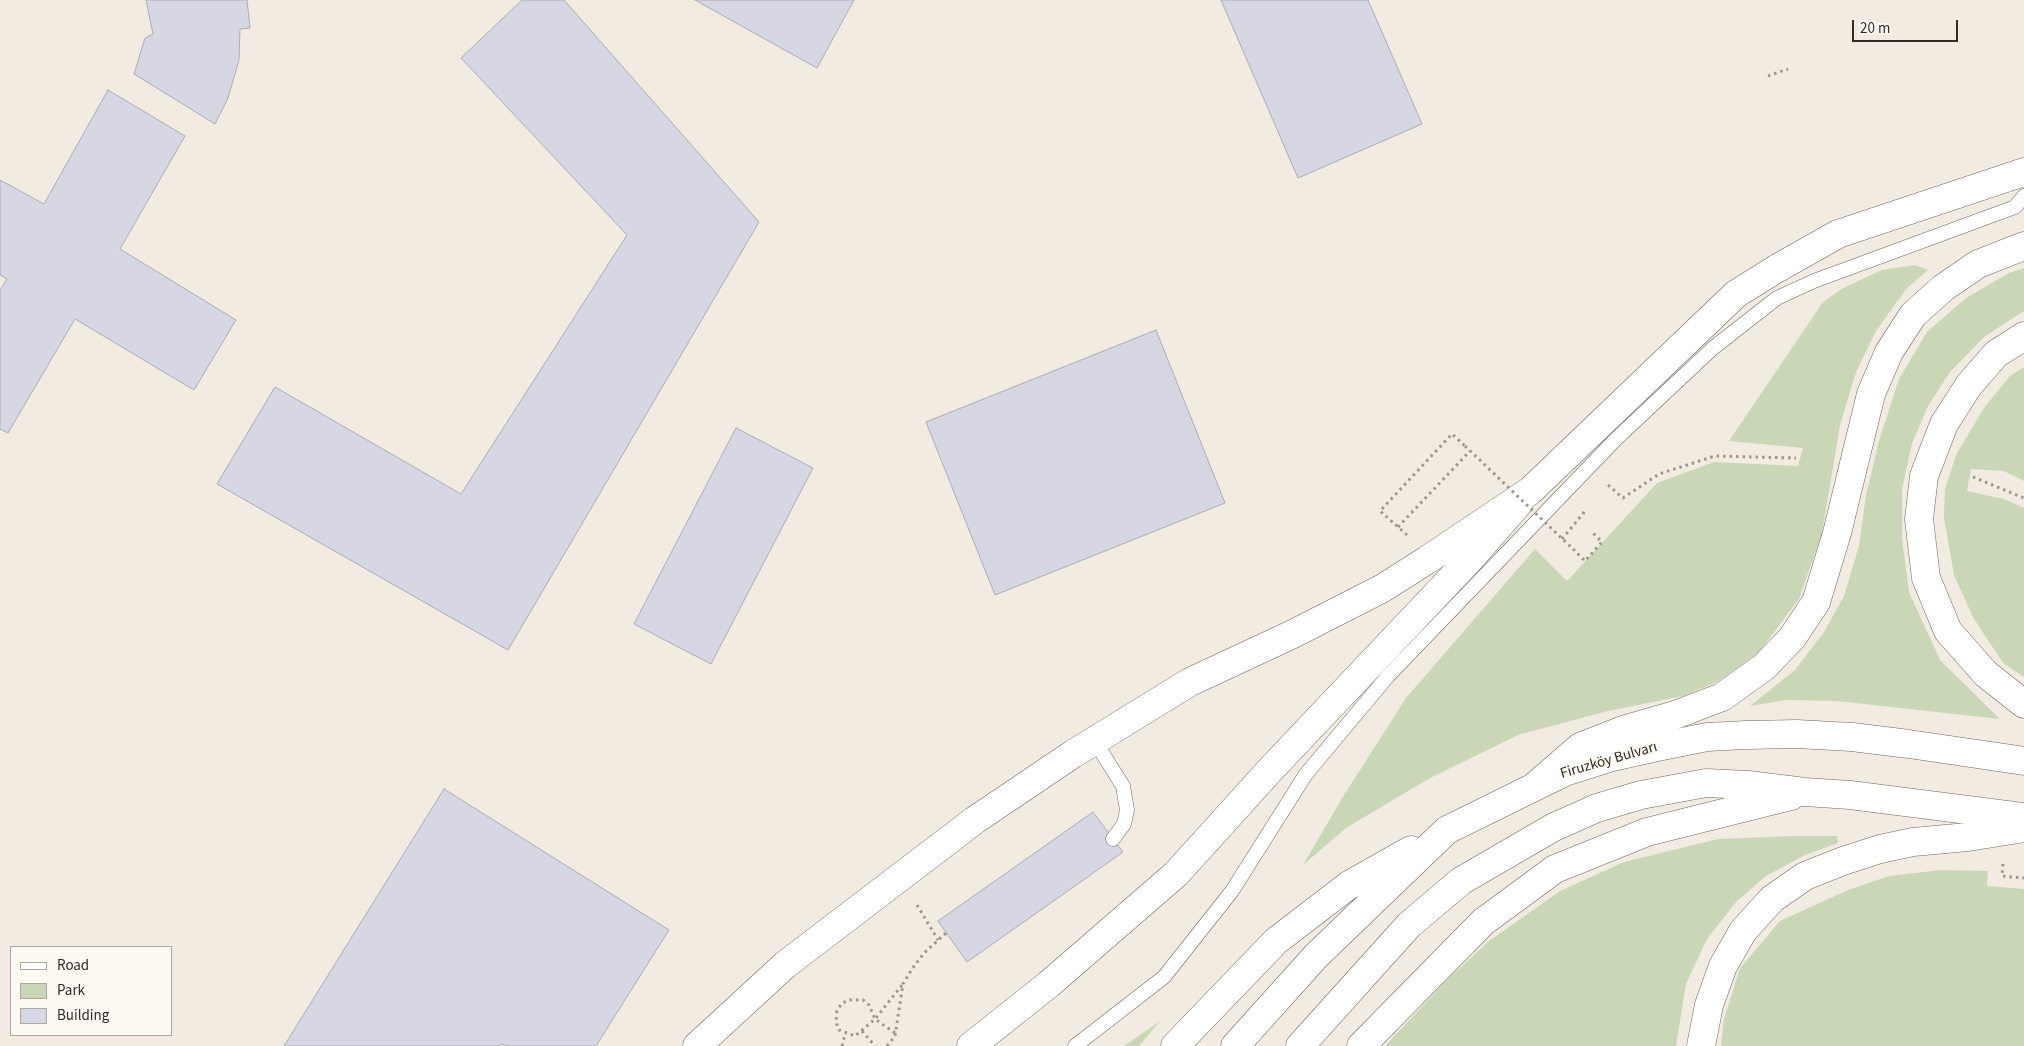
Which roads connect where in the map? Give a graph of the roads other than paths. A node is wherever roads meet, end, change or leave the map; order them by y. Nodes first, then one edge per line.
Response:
1 (2024, 172) edge
2 (2024, 196) edge
3 (2024, 246) edge
4 (2024, 336) edge
5 (1530, 491) junction
6 (2024, 704) edge
7 (1094, 740) junction
8 (2024, 761) edge
9 (1536, 786) junction
10 (1805, 792) junction
11 (2024, 817) edge
12 (2024, 828) edge
13 (1448, 830) junction
14 (1113, 839) dead end
15 (697, 1046) edge
16 (971, 1046) edge
17 (1075, 1046) edge
18 (1175, 1046) edge
19 (1236, 1046) edge
20 (1300, 1046) edge
21 (1361, 1046) edge
22 (1701, 1046) edge

1 - 5 main road
2 - 17 lane
3 - 9 main road
4 - 6 main road
5 - 7 main road
5 - 16 main road
7 - 14 lane
7 - 15 main road
8 - 9 main road, Firuzköy Bulvarı
9 - 13 main road, Firuzköy Bulvarı
10 - 11 main road
10 - 20 main road
10 - 21 main road
12 - 22 main road
13 - 18 main road
13 - 19 main road, Firuzköy Bulvarı

